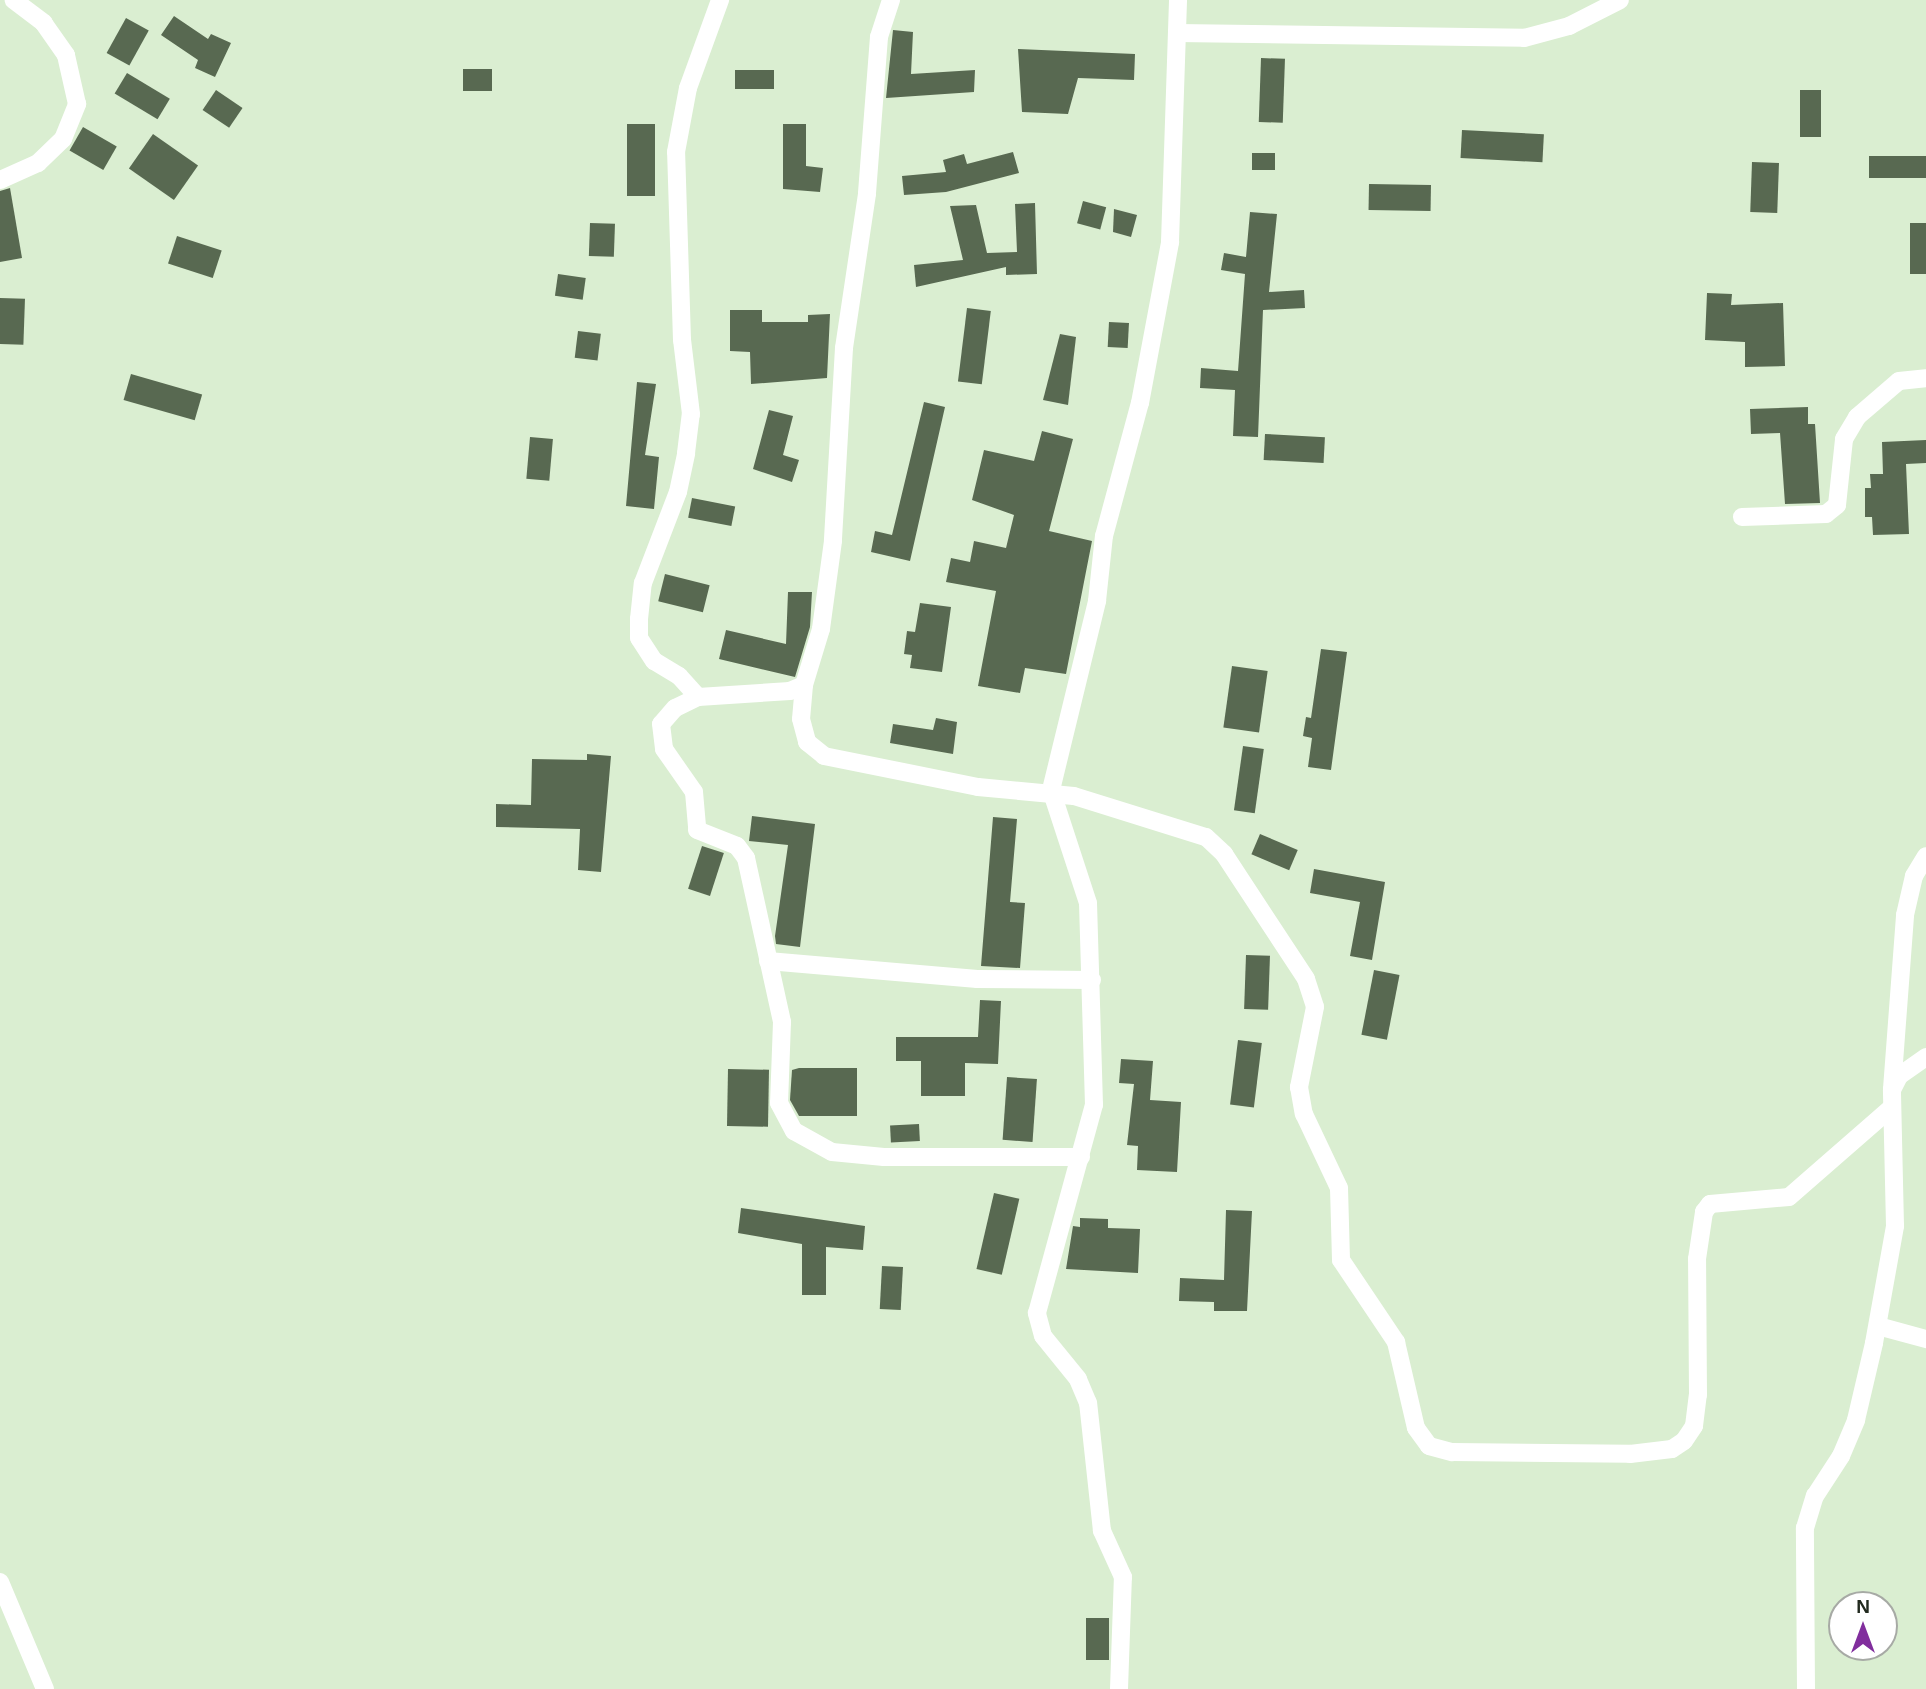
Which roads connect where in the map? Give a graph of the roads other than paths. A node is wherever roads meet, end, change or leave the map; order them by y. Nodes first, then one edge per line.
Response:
1 (15, 0) edge
2 (720, 0) edge
3 (891, 0) edge
4 (1178, 0) edge
5 (1620, 0) edge
6 (1177, 33) junction
7 (0, 180) edge
8 (1926, 378) edge
9 (1742, 516) dead end
10 (804, 685) junction
11 (698, 697) junction
12 (1051, 790) junction
13 (1926, 856) edge
14 (768, 961) junction
15 (1092, 980) junction
16 (1926, 1057) edge
17 (1891, 1099) junction
18 (1081, 1157) junction
19 (1878, 1326) junction
20 (1926, 1339) edge
21 (0, 1582) edge
22 (45, 1689) edge
23 (1119, 1689) edge
24 (1806, 1689) edge

1 - 7 street
2 - 11 street
3 - 10 street
4 - 6 street
5 - 6 street
6 - 12 street
8 - 9 street
10 - 11 street
10 - 12 street
11 - 14 street
12 - 15 street
12 - 17 street
13 - 17 street
14 - 15 street
14 - 18 street
15 - 18 street
16 - 17 street
17 - 19 street
18 - 23 street
19 - 20 street
19 - 24 street
21 - 22 street

